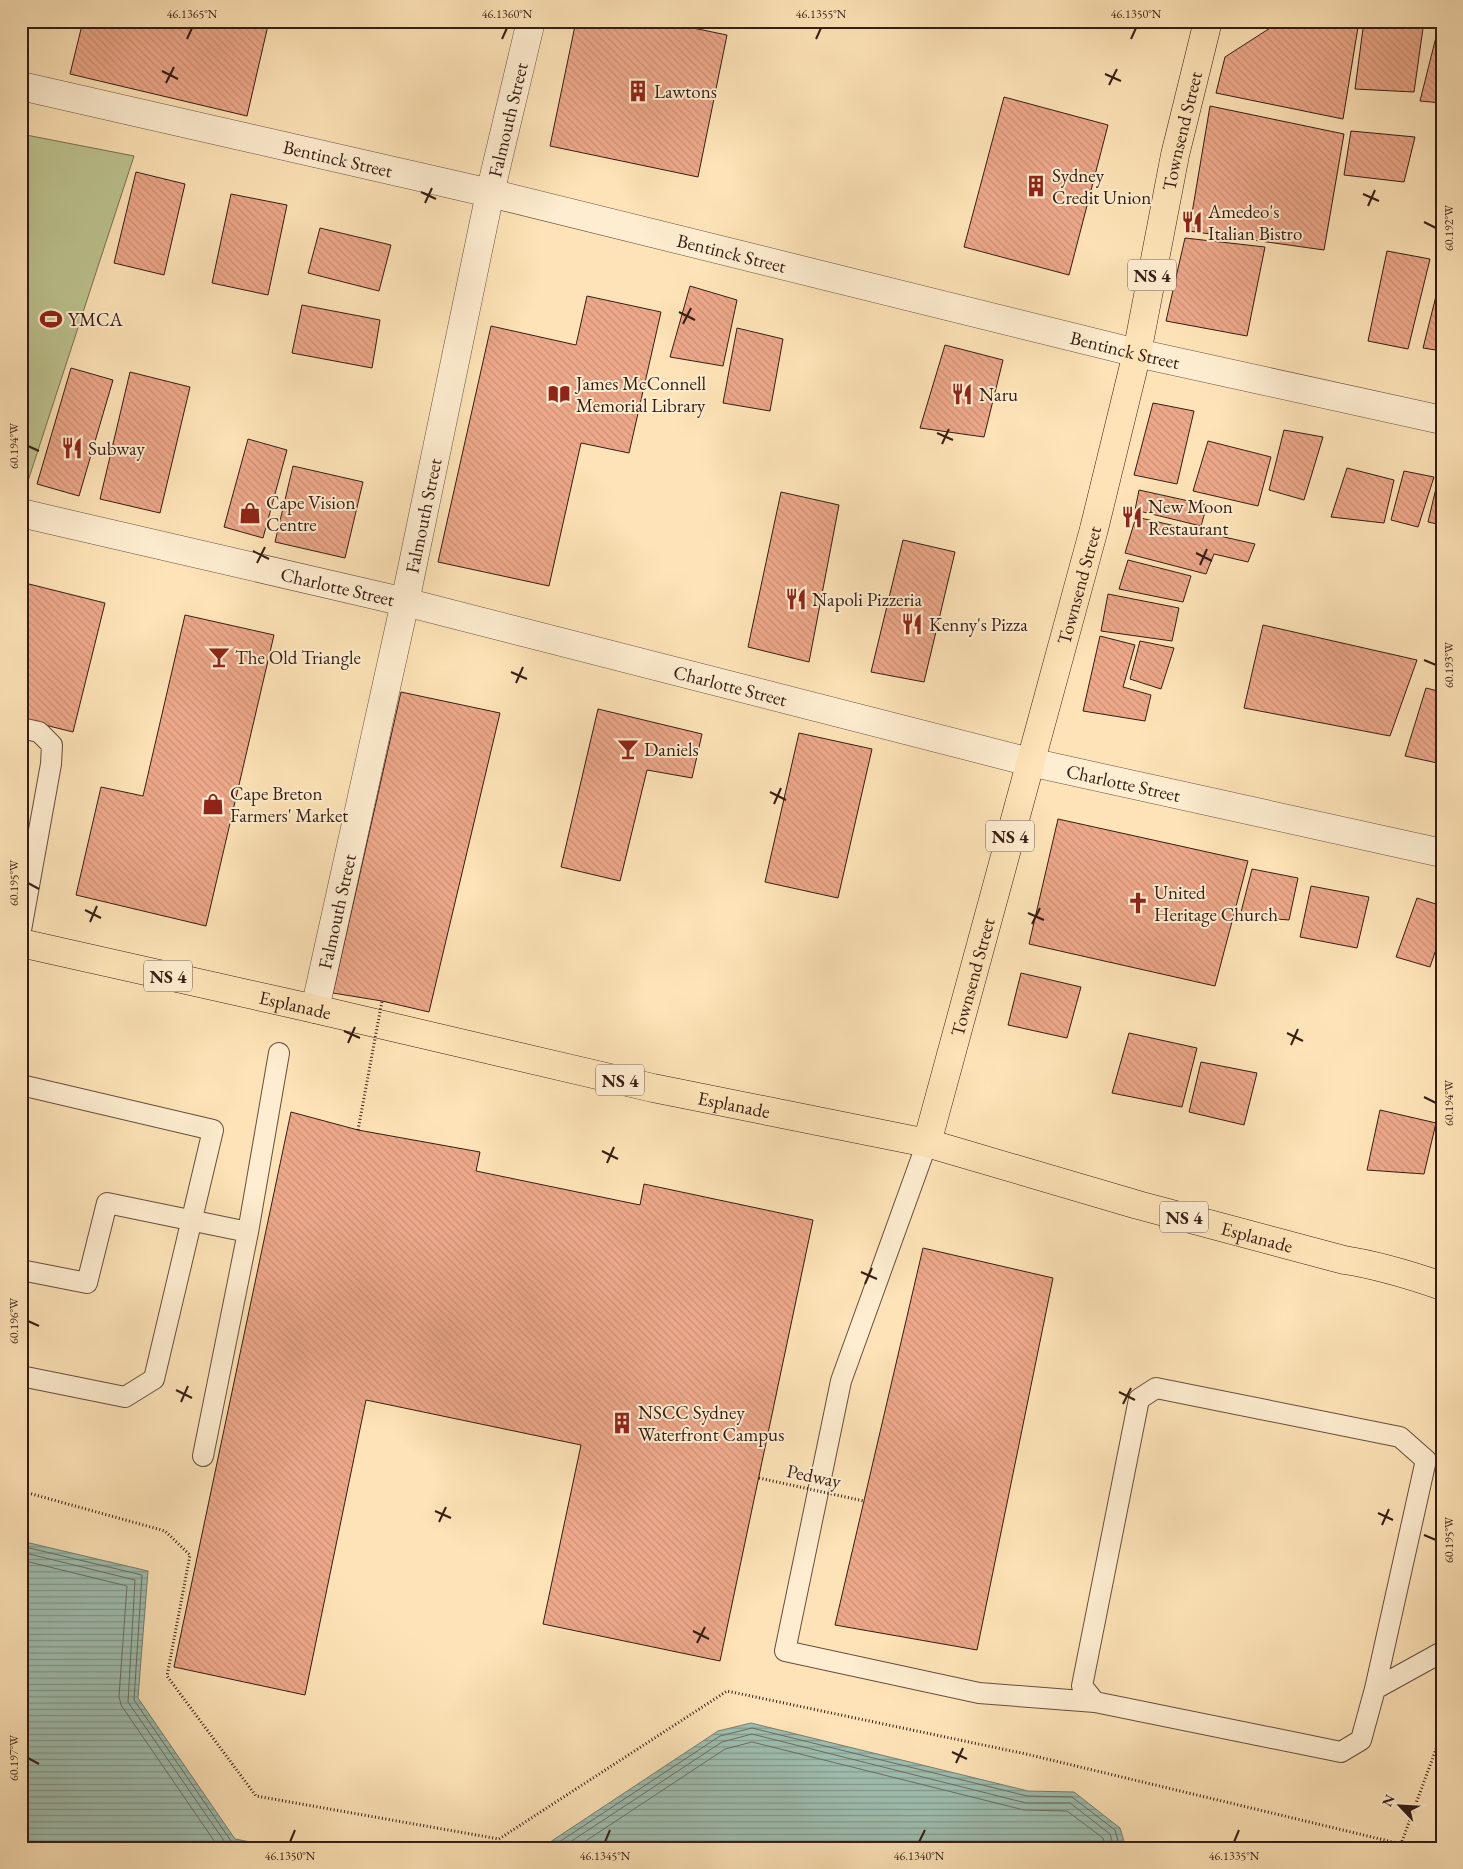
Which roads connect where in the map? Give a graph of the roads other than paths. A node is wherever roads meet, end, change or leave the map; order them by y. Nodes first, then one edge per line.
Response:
1 (531, 21) edge
2 (1208, 21) edge
3 (21, 86) edge
4 (490, 193) junction
5 (1137, 353) junction
6 (1442, 420) edge
7 (21, 513) edge
8 (405, 602) junction
9 (21, 728) edge
10 (1030, 762) junction
11 (1442, 853) edge
12 (21, 930) edge
13 (21, 943) edge
14 (315, 1009) junction
15 (279, 1053) dead end
16 (21, 1085) edge
17 (926, 1144) junction
18 (192, 1221) junction
19 (248, 1232) junction
20 (21, 1270) edge
21 (1442, 1286) edge
22 (21, 1376) edge
23 (203, 1456) dead end
24 (1442, 1652) edge
25 (1375, 1689) junction
26 (1095, 1702) junction

1 - 4 street, Falmouth Street
2 - 5 main road, Townsend Street / NS 4
3 - 4 street, Bentinck Street
4 - 5 street, Bentinck Street
4 - 8 street, Falmouth Street
5 - 6 street, Bentinck Street
5 - 10 main road, Townsend Street / NS 4
7 - 8 street, Charlotte Street
8 - 10 street, Charlotte Street
8 - 14 street, Falmouth Street
9 - 12 lane
10 - 11 street, Charlotte Street
10 - 17 main road, Townsend Street / NS 4
13 - 14 main road, Esplanade / NS 4
14 - 17 main road, Esplanade / NS 4
15 - 19 lane
16 - 18 lane
17 - 21 main road, Esplanade / NS 4
17 - 26 lane
18 - 19 lane
18 - 20 lane
18 - 22 lane
19 - 23 lane
24 - 25 lane
25 - 26 lane
25 - 26 lane

